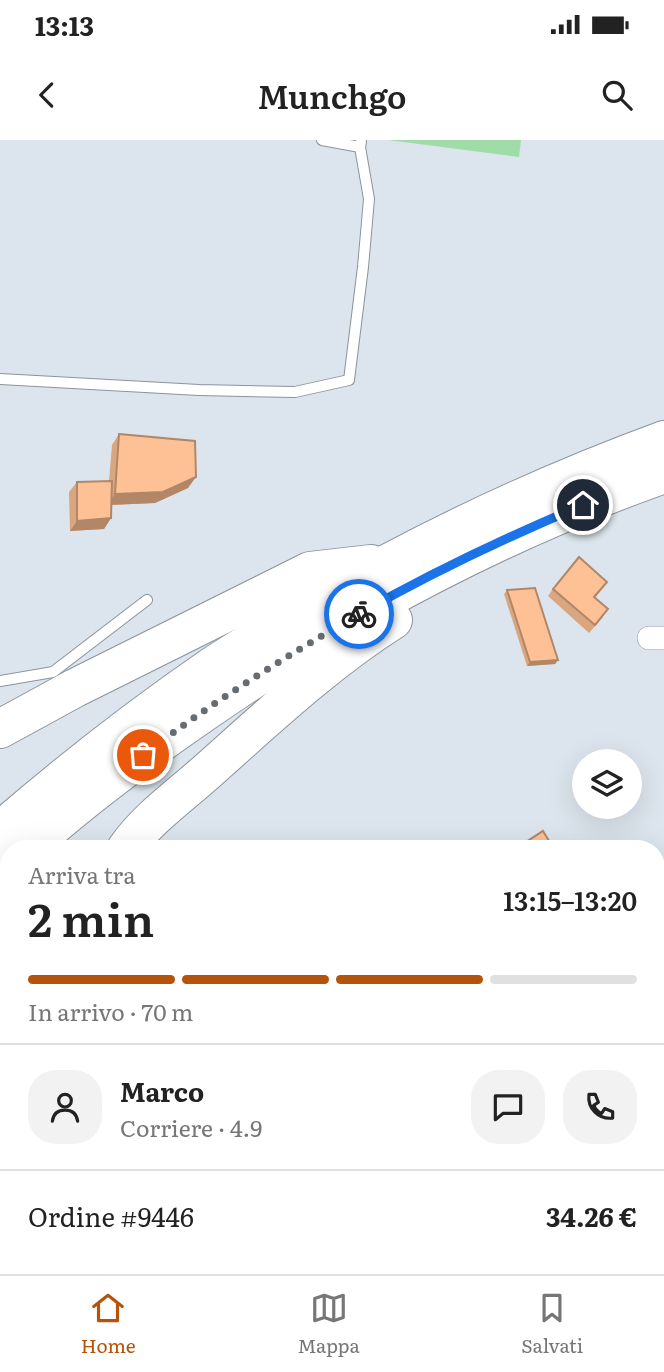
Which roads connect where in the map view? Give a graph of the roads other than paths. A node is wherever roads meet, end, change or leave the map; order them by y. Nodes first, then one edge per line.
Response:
1 (322, 140) edge
2 (360, 143) edge
3 (0, 379) edge
4 (664, 440) edge
5 (664, 474) edge
6 (387, 563) junction
7 (423, 579) junction
8 (148, 600) dead end
9 (0, 681) edge
10 (0, 729) edge
11 (0, 831) edge
12 (37, 840) edge
13 (134, 840) edge

1 - 2 lane
2 - 3 lane
4 - 6 highway
5 - 7 highway
6 - 10 highway
6 - 11 highway
7 - 12 highway
7 - 13 highway
8 - 9 lane

